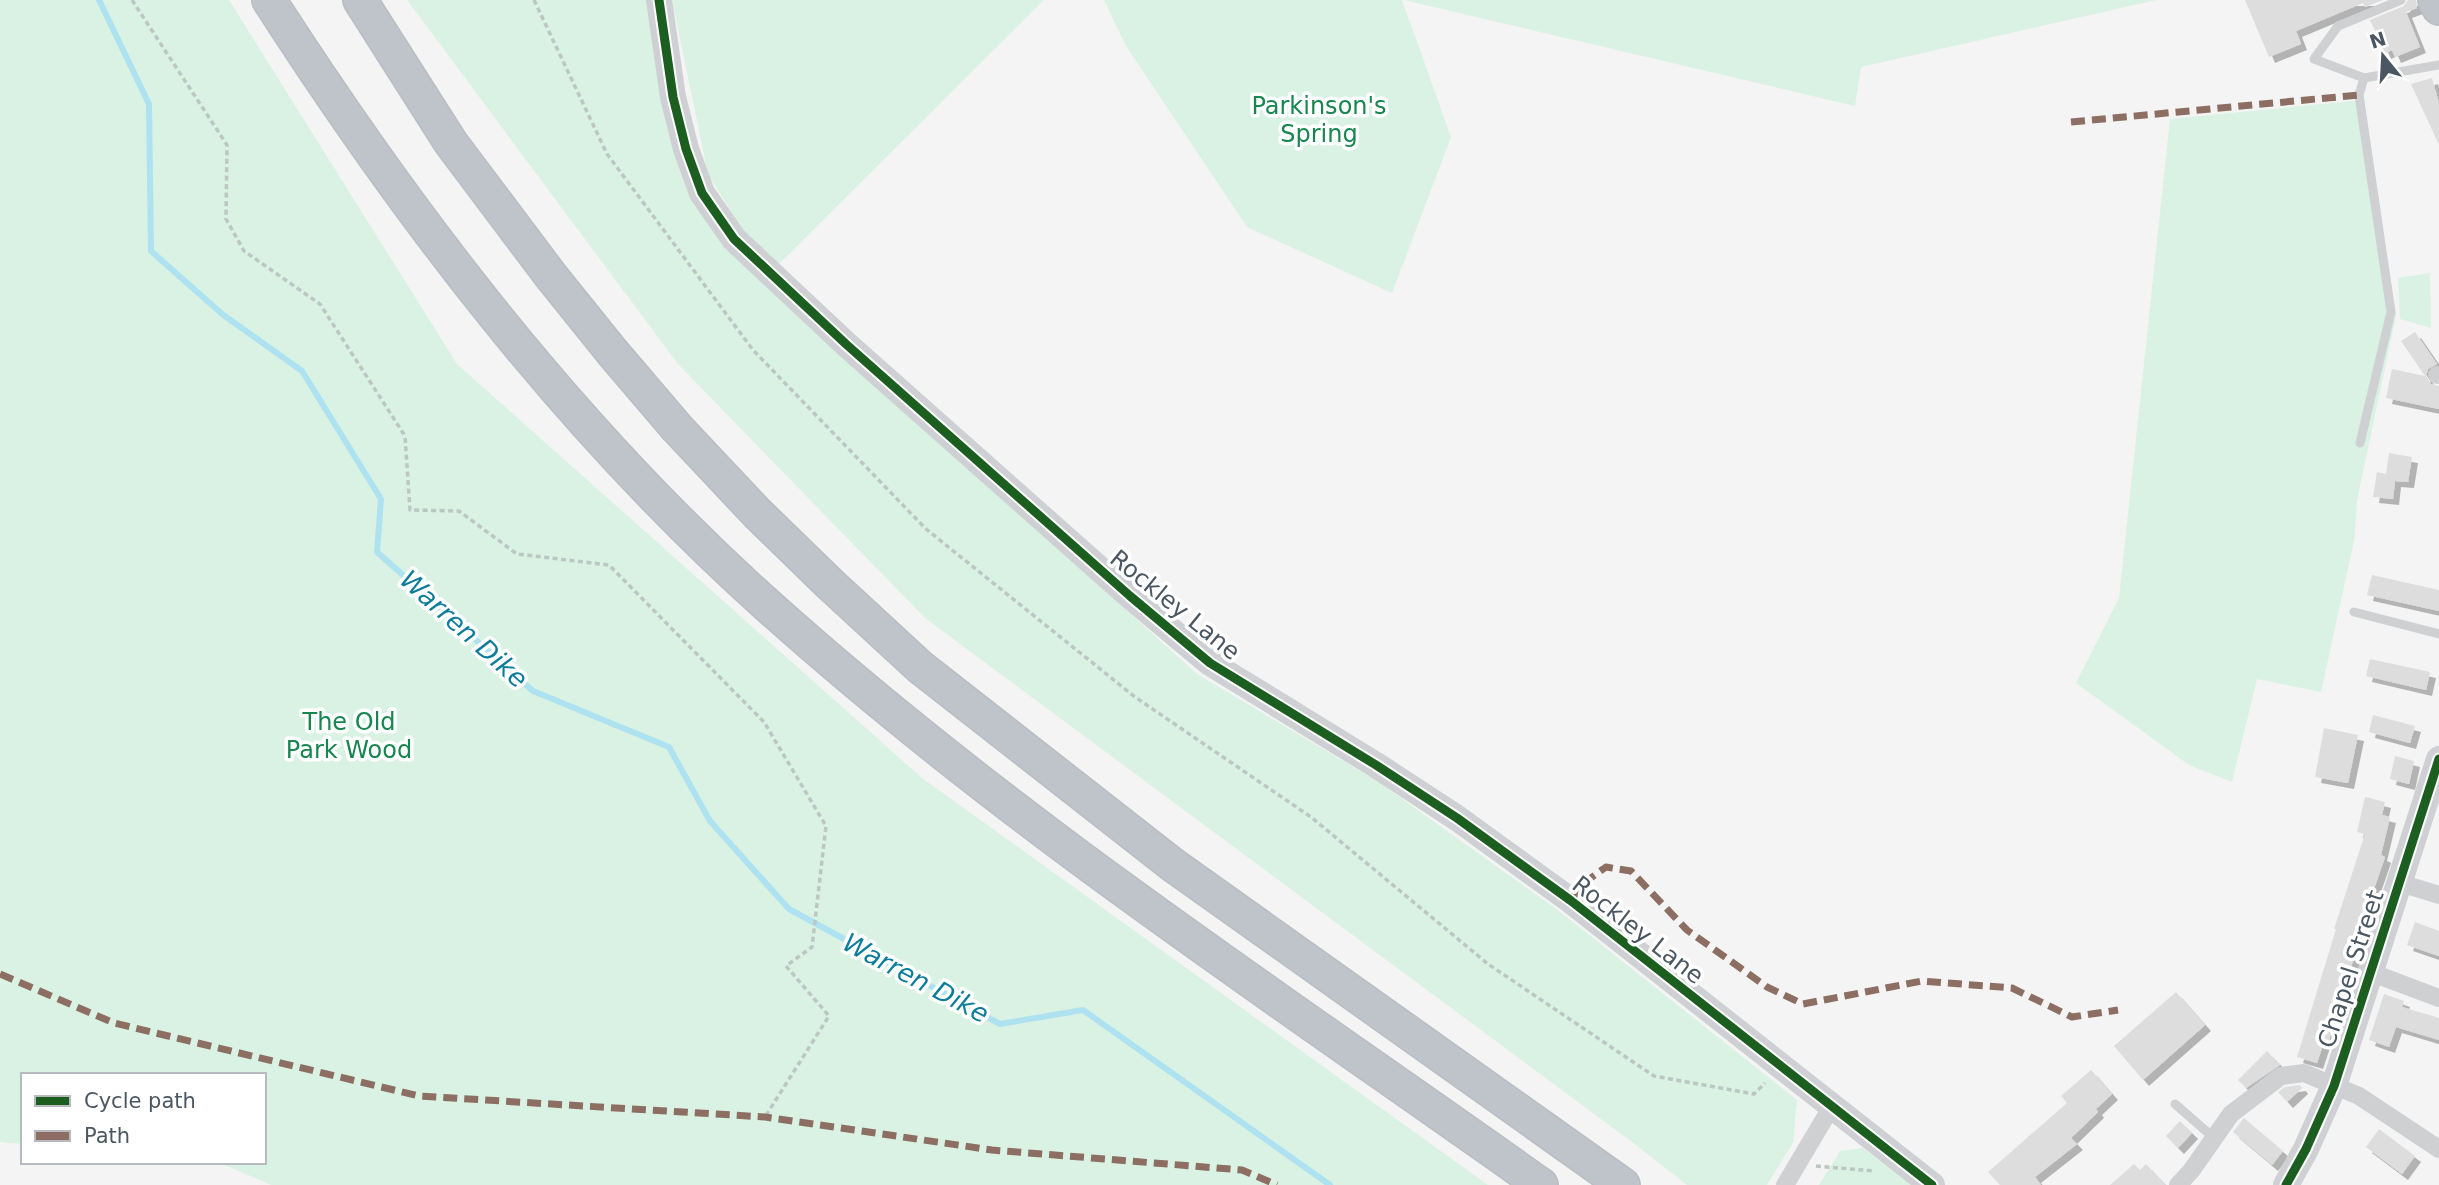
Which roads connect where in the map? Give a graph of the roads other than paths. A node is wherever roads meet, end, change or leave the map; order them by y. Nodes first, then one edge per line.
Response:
1 (269, 0) edge
2 (360, 0) edge
3 (659, 0) edge
4 (2401, 0) edge
5 (2435, 0) edge
6 (2439, 8) edge
7 (2439, 65) edge
8 (2364, 78) junction
9 (2360, 443) dead end
10 (2354, 611) dead end
11 (2439, 634) edge
12 (2439, 759) edge
13 (2400, 883) junction
14 (2439, 895) edge
15 (2370, 972) junction
16 (2439, 998) edge
17 (2334, 1086) junction
18 (2175, 1104) dead end
19 (1832, 1107) junction
20 (2214, 1138) junction
21 (2439, 1149) edge
22 (1541, 1185) edge
23 (1623, 1185) edge
24 (1785, 1185) edge
25 (1932, 1185) edge
26 (2178, 1185) edge
27 (2286, 1185) edge

1 - 22 highway
2 - 23 highway
3 - 19 street, Rockley Lane
4 - 8 lane
5 - 6 highway
7 - 8 lane
8 - 9 lane
10 - 11 lane
12 - 13 street, Chapel Street
13 - 14 street
13 - 15 street, Chapel Street
15 - 16 street
15 - 17 street, Chapel Street
17 - 20 street
17 - 21 street
17 - 27 street, Chapel Street
18 - 20 lane
19 - 24 street
19 - 25 street, Rockley Lane
20 - 26 street

